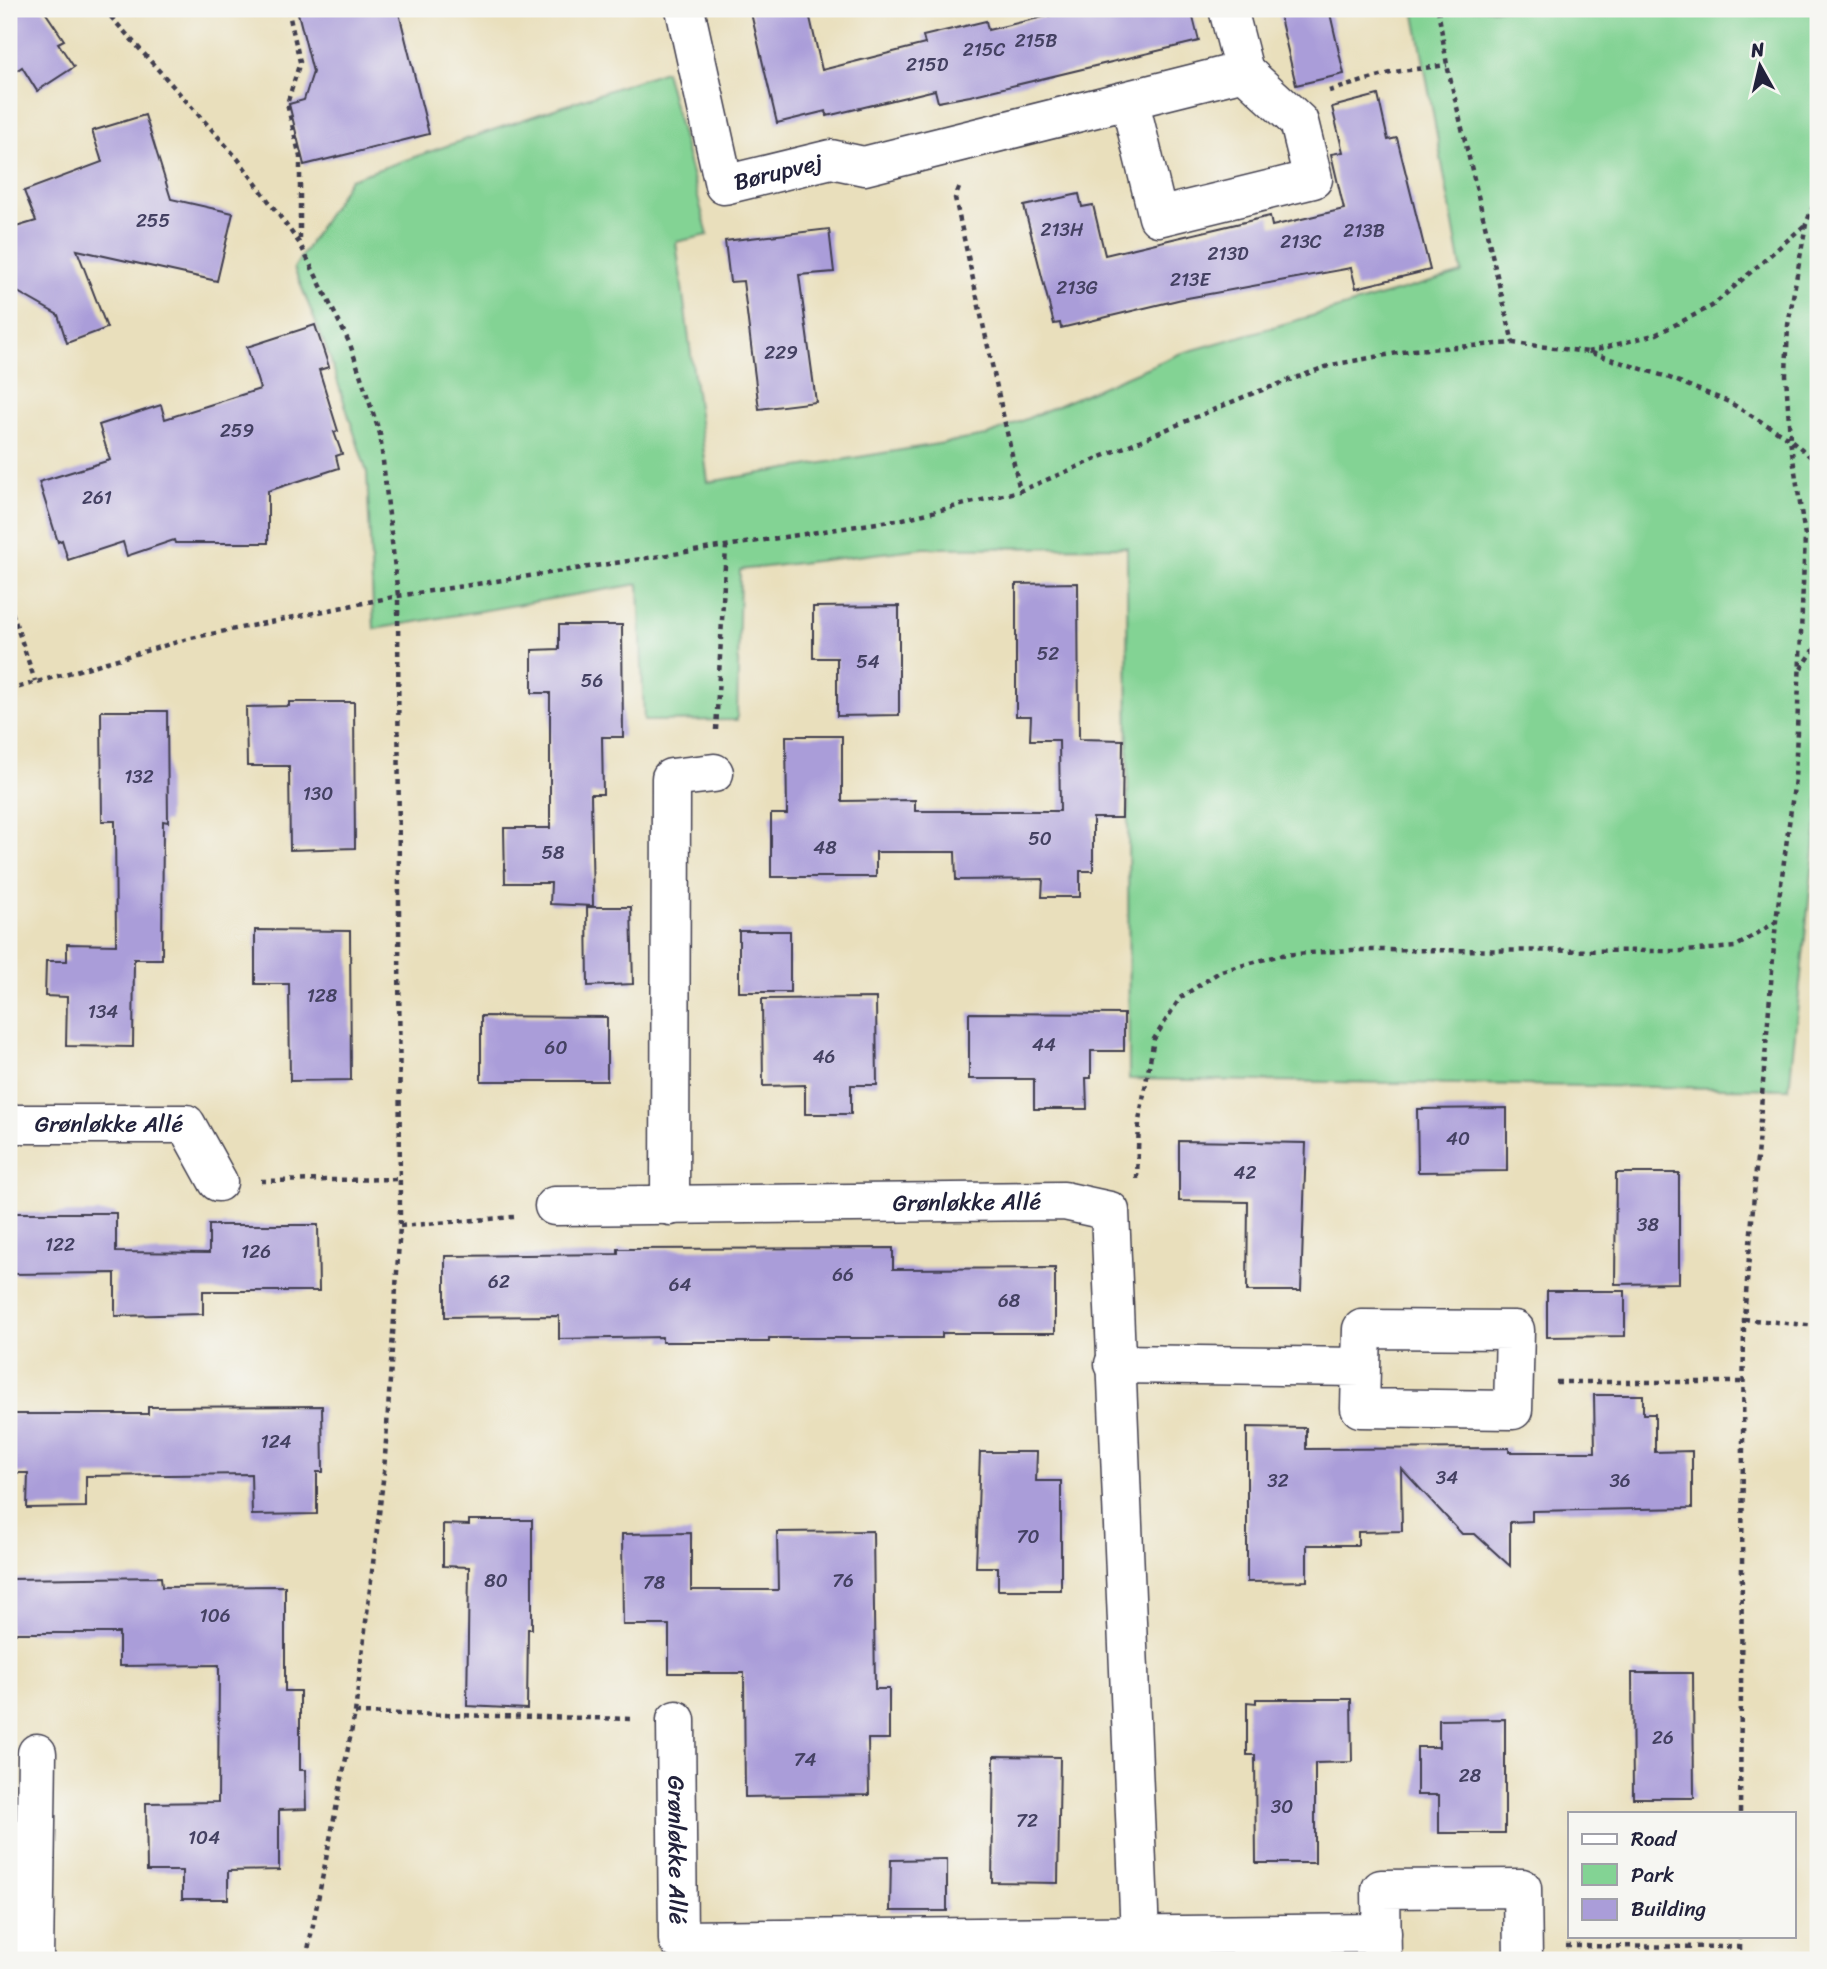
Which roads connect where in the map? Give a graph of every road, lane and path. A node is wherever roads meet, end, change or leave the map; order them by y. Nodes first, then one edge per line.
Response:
1 (104, 9) edge
2 (288, 9) edge
3 (685, 9) edge
4 (1228, 9) edge
5 (1438, 9) edge
6 (1447, 65) junction
7 (1244, 71) junction
8 (1130, 102) junction
9 (1281, 105) junction
10 (1818, 194) edge
11 (955, 198) dead end
12 (1806, 224) junction
13 (300, 244) junction
14 (1513, 343) junction
15 (1588, 352) junction
16 (1790, 439) junction
17 (1818, 463) edge
18 (1020, 491) junction
19 (726, 547) junction
20 (398, 596) junction
21 (9, 603) edge
22 (1818, 644) edge
23 (1800, 671) junction
24 (35, 681) junction
25 (9, 690) edge
26 (714, 773) joint
27 (1776, 921) junction
28 (9, 1124) edge
29 (400, 1180) junction
30 (218, 1182) joint
31 (554, 1206) joint
32 (670, 1206) junction
33 (1110, 1211) junction
34 (400, 1226) junction
35 (1744, 1319) junction
36 (1818, 1326) edge
37 (1114, 1364) junction
38 (1361, 1367) junction
39 (1744, 1382) junction
40 (1514, 1383) junction
41 (355, 1713) junction
42 (676, 1720) joint
43 (37, 1752) dead end
44 (1740, 1812) edge
45 (1740, 1938) edge
46 (1382, 1946) edge
47 (1740, 1947) junction
48 (1140, 1948) edge
49 (1523, 1953) edge
50 (34, 1960) edge
51 (306, 1960) edge
52 (1740, 1960) edge

1 - 13 path
2 - 13 path
3 - 8 street, Børupvej
4 - 7 street
5 - 6 path
6 - 9 path
6 - 14 path
7 - 8 street, Børupvej
7 - 9 street
8 - 9 street
10 - 12 path
11 - 18 path
12 - 15 path
12 - 16 path
13 - 20 path
14 - 15 path
14 - 18 path
15 - 16 path
16 - 17 path
16 - 23 path
18 - 19 path
19 - 20 path
19 - 26 path
20 - 24 path
20 - 29 path
21 - 24 path
22 - 23 path
23 - 27 path
24 - 25 path
26 - 32 street
27 - 33 path
27 - 35 path
28 - 30 street, Grønløkke Allé
29 - 30 path
29 - 34 path
31 - 32 street, Grønløkke Allé
31 - 34 path
32 - 33 street, Grønløkke Allé
33 - 37 street
34 - 41 path
35 - 36 path
35 - 39 path
37 - 38 street
37 - 48 street
38 - 40 street
38 - 40 street
39 - 40 path
39 - 44 path
41 - 42 path
41 - 51 path
42 - 48 street, Grønløkke Allé
43 - 50 street
45 - 47 path
46 - 48 street, Grønløkke Allé
46 - 49 street, Grønløkke Allé
47 - 49 path
47 - 52 path

